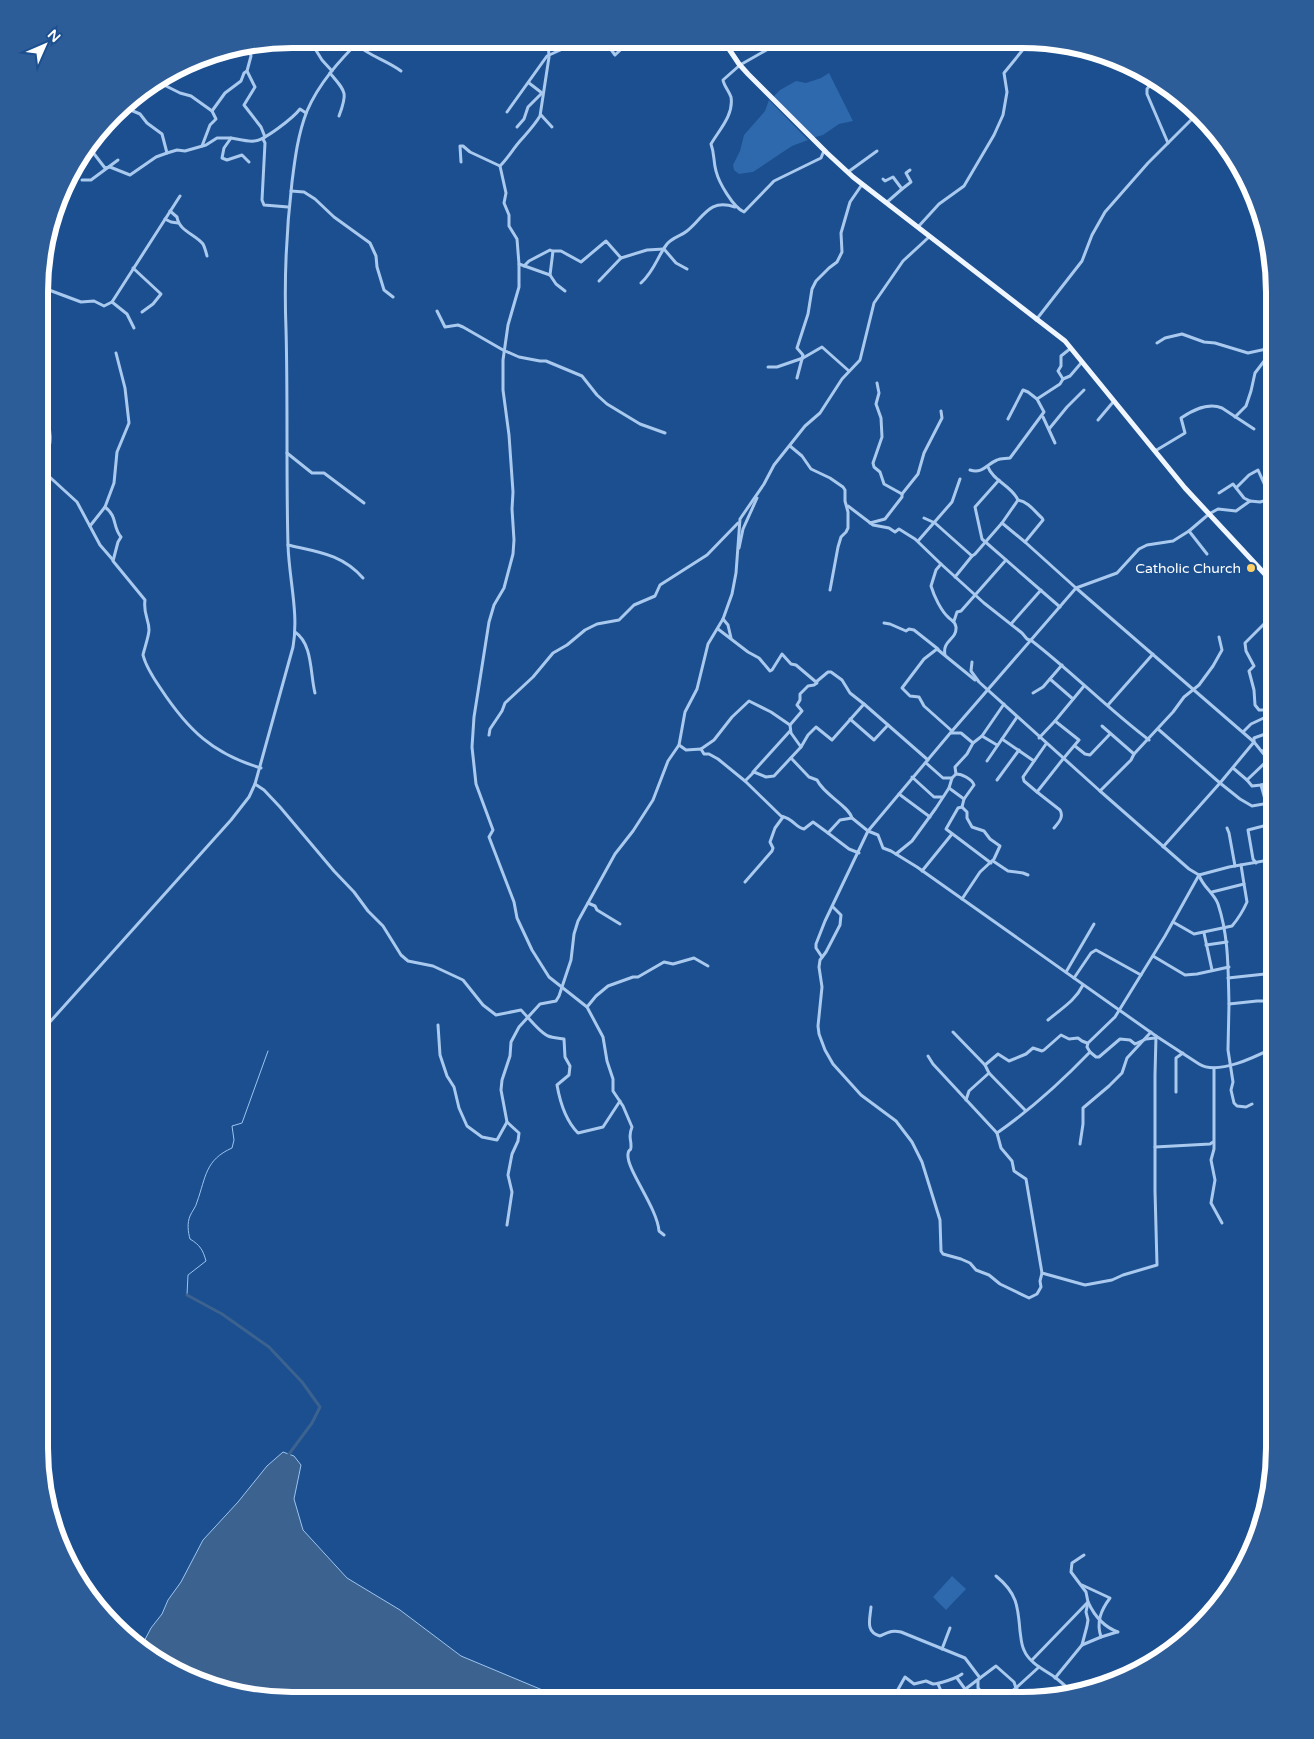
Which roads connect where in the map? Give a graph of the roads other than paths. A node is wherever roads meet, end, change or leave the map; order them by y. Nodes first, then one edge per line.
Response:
1 (315, 48) edge
2 (352, 48) edge
3 (359, 48) edge
4 (548, 48) edge
5 (566, 48) edge
6 (610, 48) edge
7 (622, 48) edge
8 (727, 48) edge
9 (770, 48) edge
10 (1024, 48) edge
11 (250, 51) edge
12 (549, 57) junction
13 (739, 66) junction
14 (538, 69) junction
15 (247, 70) junction
16 (401, 71) dead end
17 (331, 72) junction
18 (546, 75) junction
19 (529, 83) junction
20 (163, 84) edge
21 (1151, 84) edge
22 (542, 93) junction
23 (129, 109) edge
24 (212, 111) junction
25 (507, 112) dead end
26 (306, 113) junction
27 (540, 115) junction
28 (339, 116) dead end
29 (1193, 118) edge
30 (517, 127) dead end
31 (552, 127) dead end
32 (230, 138) junction
33 (264, 138) junction
34 (812, 140) junction
35 (1168, 143) junction
36 (202, 146) junction
37 (92, 151) edge
38 (877, 151) dead end
39 (168, 153) junction
40 (823, 153) junction
41 (118, 160) dead end
42 (248, 162) dead end
43 (461, 162) dead end
44 (500, 166) junction
45 (105, 168) junction
46 (910, 170) dead end
47 (848, 172) junction
48 (883, 179) dead end
49 (82, 180) dead end
50 (861, 186) junction
51 (902, 189) junction
52 (291, 191) junction
53 (180, 196) dead end
54 (886, 203) junction
55 (288, 207) junction
56 (736, 207) junction
57 (170, 211) junction
58 (164, 219) junction
59 (178, 223) junction
60 (917, 227) junction
61 (929, 238) junction
62 (664, 249) junction
63 (552, 251) junction
64 (207, 256) dead end
65 (621, 258) junction
66 (519, 264) junction
67 (524, 266) junction
68 (133, 268) junction
69 (687, 269) dead end
70 (550, 275) junction
71 (599, 281) dead end
72 (641, 283) dead end
73 (48, 290) edge
74 (565, 291) dead end
75 (393, 297) dead end
76 (112, 302) junction
77 (437, 311) dead end
78 (142, 312) dead end
79 (1036, 319) junction
80 (134, 328) dead end
81 (1157, 343) dead end
82 (1266, 349) edge
83 (503, 350) junction
84 (1071, 350) junction
85 (116, 353) dead end
86 (803, 358) junction
87 (1266, 358) edge
88 (1082, 362) junction
89 (768, 367) dead end
90 (849, 371) junction
91 (797, 378) dead end
92 (1062, 379) junction
93 (877, 383) dead end
94 (1084, 390) dead end
95 (1036, 400) junction
96 (1114, 401) junction
97 (941, 411) dead end
98 (1043, 416) junction
99 (1235, 417) junction
100 (1008, 419) dead end
101 (1098, 420) dead end
102 (48, 424) edge
103 (1049, 429) junction
104 (1254, 429) dead end
105 (665, 433) dead end
106 (1055, 442) dead end
107 (790, 446) junction
108 (48, 448) edge
109 (1154, 451) junction
110 (286, 453) junction
111 (988, 467) junction
112 (970, 470) dead end
113 (48, 478) edge
114 (960, 479) dead end
115 (999, 480) junction
116 (762, 487) junction
117 (1237, 487) junction
118 (1266, 488) edge
119 (1219, 493) dead end
120 (902, 494) junction
121 (1018, 500) junction
122 (1266, 500) edge
123 (1250, 501) junction
124 (364, 503) dead end
125 (848, 506) junction
126 (106, 507) junction
127 (1209, 514) junction
128 (924, 518) dead end
129 (739, 522) junction
130 (870, 523) junction
131 (935, 523) junction
132 (1002, 523) junction
133 (90, 526) junction
134 (1189, 531) junction
135 (918, 541) junction
136 (986, 542) junction
137 (1025, 542) junction
138 (288, 545) junction
139 (1207, 554) dead end
140 (972, 556) junction
141 (736, 559) junction
142 (1006, 560) junction
143 (113, 561) junction
144 (941, 564) junction
145 (1266, 575) edge
146 (956, 576) junction
147 (363, 578) dead end
148 (1076, 588) junction
149 (830, 590) dead end
150 (1041, 590) junction
151 (976, 595) junction
152 (1060, 607) junction
153 (724, 619) junction
154 (1266, 620) edge
155 (954, 621) junction
156 (884, 623) dead end
157 (1011, 624) junction
158 (718, 629) junction
159 (295, 632) junction
160 (1219, 637) dead end
161 (732, 638) junction
162 (1032, 641) junction
163 (939, 650) junction
164 (1153, 654) junction
165 (945, 655) junction
166 (972, 662) dead end
167 (1062, 665) junction
168 (1050, 679) junction
169 (817, 682) junction
170 (979, 682) junction
171 (1084, 686) junction
172 (987, 690) junction
173 (1194, 690) junction
174 (315, 693) dead end
175 (1033, 693) dead end
176 (1073, 699) junction
177 (864, 704) junction
178 (1004, 704) junction
179 (1108, 705) junction
180 (1266, 713) edge
181 (1017, 717) junction
182 (1266, 717) edge
183 (850, 719) junction
184 (1056, 721) junction
185 (888, 725) junction
186 (790, 726) junction
187 (1102, 726) dead end
188 (790, 730) junction
189 (1158, 730) junction
190 (951, 732) junction
191 (1242, 732) junction
192 (1110, 734) junction
193 (1266, 734) edge
194 (489, 735) dead end
195 (982, 736) junction
196 (1039, 738) junction
197 (1002, 739) junction
198 (1148, 740) junction
199 (1254, 742) junction
200 (974, 743) junction
201 (1046, 744) junction
202 (680, 745) junction
203 (997, 745) junction
204 (1075, 746) junction
205 (801, 747) junction
206 (700, 749) junction
207 (1019, 750) junction
208 (1266, 750) edge
209 (1262, 751) junction
210 (1134, 754) junction
211 (1266, 756) edge
212 (791, 758) junction
213 (1063, 759) junction
214 (987, 760) dead end
215 (927, 761) junction
216 (1034, 761) junction
217 (1266, 762) edge
218 (261, 768) junction
219 (1233, 768) junction
220 (753, 772) junction
221 (956, 774) junction
222 (912, 777) junction
223 (952, 778) junction
224 (997, 780) dead end
225 (1248, 780) junction
226 (745, 781) junction
227 (1220, 783) junction
228 (255, 784) junction
229 (1266, 784) edge
230 (1261, 785) junction
231 (950, 788) junction
232 (1100, 791) junction
233 (1037, 792) junction
234 (899, 794) junction
235 (942, 797) junction
236 (964, 800) junction
237 (1266, 802) edge
238 (1266, 804) edge
239 (962, 807) junction
240 (783, 817) junction
241 (930, 817) junction
242 (852, 818) junction
243 (1266, 826) edge
244 (1054, 828) dead end
245 (1227, 828) dead end
246 (868, 831) junction
247 (828, 833) junction
248 (952, 834) junction
249 (1163, 847) junction
250 (859, 853) junction
251 (896, 854) junction
252 (1266, 861) edge
253 (992, 862) junction
254 (1256, 863) junction
255 (1235, 866) junction
256 (1241, 866) junction
257 (922, 871) junction
258 (1028, 875) dead end
259 (1199, 875) junction
260 (745, 882) dead end
261 (1244, 884) junction
262 (1212, 892) junction
263 (962, 899) junction
264 (588, 903) junction
265 (833, 907) junction
266 (1173, 922) junction
267 (620, 924) dead end
268 (1094, 924) dead end
269 (1224, 929) junction
270 (1204, 932) junction
271 (1226, 942) junction
272 (1206, 945) junction
273 (1153, 956) junction
274 (822, 957) junction
275 (708, 966) dead end
276 (1228, 967) junction
277 (1212, 970) junction
278 (1066, 972) junction
279 (1141, 975) junction
280 (1266, 975) edge
281 (1074, 978) junction
282 (1228, 978) junction
283 (1083, 984) junction
284 (561, 986) junction
285 (1266, 1001) edge
286 (1228, 1004) junction
287 (587, 1007) junction
288 (1119, 1010) junction
289 (527, 1016) junction
290 (1048, 1020) dead end
291 (48, 1024) edge
292 (438, 1025) dead end
293 (953, 1032) dead end
294 (1151, 1032) junction
295 (1156, 1037) junction
296 (1142, 1041) junction
297 (1088, 1043) junction
298 (1266, 1051) edge
299 (1090, 1052) junction
300 (1183, 1053) junction
301 (928, 1056) dead end
302 (1231, 1064) junction
303 (985, 1065) junction
304 (1214, 1068) junction
305 (989, 1073) junction
306 (1176, 1092) dead end
307 (966, 1100) junction
308 (620, 1101) junction
309 (1252, 1104) dead end
310 (1025, 1110) junction
311 (506, 1122) junction
312 (997, 1132) junction
313 (1214, 1142) junction
314 (1080, 1144) dead end
315 (1155, 1147) junction
316 (1222, 1223) dead end
317 (507, 1225) dead end
318 (664, 1235) dead end
319 (1042, 1273) junction
320 (1084, 1555) dead end
321 (996, 1576) dead end
322 (1082, 1584) dead end
323 (1088, 1602) junction
324 (872, 1607) dead end
325 (1100, 1619) junction
326 (950, 1628) dead end
327 (1100, 1637) junction
328 (1082, 1645) junction
329 (942, 1649) junction
330 (1032, 1660) junction
331 (1039, 1668) junction
332 (962, 1674) dead end
333 (957, 1678) junction
334 (1055, 1678) junction
335 (979, 1679) junction
336 (938, 1684) junction
337 (1066, 1687) edge
338 (1016, 1688) junction
339 (965, 1689) junction
340 (897, 1692) edge
341 (942, 1692) edge
342 (961, 1692) edge
343 (982, 1692) edge
344 (1011, 1692) edge
345 (1019, 1692) edge

1 - 17 street
2 - 17 street
3 - 16 street
4 - 12 street
5 - 12 street
6 - 7 street
8 - 13 main road
9 - 13 street
10 - 60 street
11 - 15 street
12 - 14 street
12 - 18 street
13 - 34 main road
13 - 56 street
14 - 18 street
14 - 19 street
15 - 24 street
15 - 33 street
17 - 26 street
17 - 28 street
18 - 22 street
19 - 22 street
19 - 25 street
20 - 24 street
21 - 35 street
22 - 27 street
22 - 30 street
23 - 39 street
24 - 36 street
26 - 33 street
26 - 52 street
27 - 31 street
27 - 44 street
29 - 35 street
32 - 33 street
32 - 36 street
32 - 42 street
33 - 55 street
34 - 40 main road
34 - 47 main road
35 - 79 street
36 - 39 street
37 - 45 street
38 - 47 street
39 - 45 street
40 - 50 main road
40 - 56 street
41 - 45 street
43 - 44 street
44 - 66 street
45 - 49 street
46 - 51 street
47 - 54 main road
48 - 51 street
50 - 61 main road
50 - 86 street
51 - 54 street
52 - 55 street
52 - 75 street
53 - 57 street
54 - 60 main road
55 - 110 street
56 - 62 street
57 - 58 street
57 - 59 street
58 - 59 street
58 - 68 street
59 - 64 street
60 - 61 main road
61 - 79 main road
61 - 90 street
62 - 65 street
62 - 69 street
62 - 72 street
63 - 65 street
63 - 67 street
63 - 70 street
65 - 71 street
66 - 67 street
66 - 83 street
67 - 70 street
68 - 76 street
68 - 78 street
70 - 74 street
73 - 76 street
76 - 80 street
77 - 83 street
79 - 84 main road
81 - 82 street
83 - 105 street
83 - 284 street
84 - 88 main road
84 - 92 street
85 - 126 street
86 - 89 street
86 - 90 street
86 - 91 street
87 - 99 street
88 - 92 street
88 - 96 main road
90 - 107 street
92 - 95 street
93 - 120 street
94 - 103 street
95 - 98 street
95 - 100 street
96 - 101 street
96 - 109 main road
97 - 120 street
98 - 103 street
98 - 111 street
99 - 104 street
99 - 109 street
102 - 108 street
103 - 106 street
107 - 116 street
107 - 125 street
109 - 127 main road
110 - 124 street
110 - 138 street
111 - 112 street
111 - 115 street
113 - 133 street
114 - 131 street
115 - 121 street
115 - 136 street
116 - 129 street
116 - 141 street
117 - 118 street
117 - 119 street
117 - 123 street
120 - 130 street
121 - 132 street
121 - 137 street
122 - 123 street
123 - 127 street
125 - 130 street
125 - 149 street
126 - 133 street
126 - 143 street
127 - 134 street
127 - 145 main road
128 - 131 street
129 - 141 street
129 - 194 street
130 - 135 street
131 - 135 street
131 - 140 street
132 - 136 street
132 - 137 street
133 - 143 street
134 - 139 street
134 - 148 street
135 - 144 street
136 - 140 street
136 - 142 street
137 - 148 street
138 - 147 street
138 - 159 street
140 - 146 street
141 - 153 street
142 - 150 street
142 - 151 street
143 - 218 street
144 - 146 street
144 - 155 street
146 - 151 street
148 - 152 street
148 - 164 street
150 - 152 street
150 - 157 street
151 - 155 street
151 - 157 street
152 - 162 street
153 - 158 street
153 - 161 street
154 - 180 street
155 - 165 street
156 - 163 street
157 - 162 street
158 - 161 street
158 - 202 street
159 - 174 street
159 - 218 street
160 - 173 street
161 - 169 street
162 - 167 street
162 - 172 street
163 - 165 street
163 - 190 street
164 - 173 street
164 - 179 street
165 - 170 street
166 - 170 street
167 - 168 street
167 - 171 street
168 - 175 street
168 - 176 street
169 - 177 street
169 - 186 street
170 - 172 street
171 - 176 street
171 - 179 street
172 - 178 street
172 - 190 street
173 - 189 street
173 - 191 street
176 - 184 street
177 - 183 street
177 - 185 street
178 - 181 street
178 - 195 street
179 - 198 street
181 - 196 street
181 - 197 street
182 - 191 street
183 - 185 street
183 - 205 street
184 - 196 street
184 - 204 street
185 - 215 street
186 - 188 street
186 - 206 street
187 - 192 street
188 - 205 street
188 - 220 street
189 - 198 street
189 - 227 street
190 - 200 street
190 - 215 street
191 - 199 street
192 - 204 street
192 - 210 street
193 - 199 street
195 - 200 street
195 - 203 street
196 - 201 street
197 - 203 street
197 - 207 street
198 - 210 street
199 - 209 street
199 - 219 street
200 - 221 street
201 - 213 street
201 - 216 street
202 - 206 street
202 - 264 street
203 - 214 street
204 - 213 street
205 - 212 street
206 - 226 street
207 - 216 street
207 - 224 street
208 - 209 street
209 - 211 street
210 - 232 street
212 - 220 street
212 - 242 street
213 - 232 street
213 - 233 street
215 - 222 street
215 - 223 street
216 - 233 street
217 - 225 street
218 - 228 street
219 - 225 street
219 - 227 street
220 - 226 street
221 - 223 street
221 - 236 street
222 - 234 street
222 - 235 street
223 - 231 street
225 - 230 street
226 - 240 street
227 - 238 street
227 - 249 street
228 - 289 street
228 - 291 street
229 - 230 street
230 - 237 street
231 - 235 street
231 - 236 street
232 - 249 street
233 - 244 street
234 - 241 street
234 - 246 street
235 - 241 street
236 - 239 street
239 - 248 street
239 - 253 street
240 - 247 street
240 - 260 street
241 - 251 street
242 - 246 street
242 - 247 street
243 - 254 street
245 - 255 street
246 - 250 street
246 - 251 street
247 - 250 street
248 - 253 street
248 - 257 street
249 - 259 street
250 - 265 street
251 - 257 street
252 - 254 street
253 - 258 street
253 - 263 street
254 - 256 street
255 - 256 street
255 - 259 street
256 - 261 street
257 - 263 street
259 - 262 street
259 - 266 street
261 - 262 street
261 - 269 street
262 - 269 street
263 - 278 street
264 - 267 street
264 - 284 street
265 - 274 street
265 - 274 street
266 - 270 street
266 - 273 street
268 - 278 street
269 - 270 street
269 - 271 street
270 - 272 street
271 - 272 street
271 - 276 street
272 - 277 street
273 - 277 street
273 - 279 street
274 - 319 street
275 - 287 street
276 - 277 street
276 - 282 street
278 - 281 street
279 - 281 street
279 - 288 street
280 - 282 street
281 - 283 street
282 - 286 street
283 - 288 street
283 - 290 street
284 - 287 street
284 - 289 street
285 - 286 street
286 - 302 street
287 - 308 street
288 - 294 street
288 - 297 street
289 - 308 street
289 - 311 street
292 - 311 street
293 - 303 street
294 - 295 street
294 - 296 street
295 - 296 street
295 - 300 street
295 - 315 street
296 - 299 street
296 - 314 street
297 - 299 street
297 - 303 street
298 - 302 street
299 - 310 street
300 - 304 street
300 - 306 street
301 - 307 street
302 - 304 street
302 - 309 street
303 - 305 street
304 - 313 street
305 - 307 street
305 - 310 street
307 - 312 street
308 - 318 street
310 - 312 street
311 - 317 street
312 - 319 street
313 - 315 street
313 - 316 street
315 - 319 street
320 - 323 street
321 - 330 street
322 - 325 street
323 - 325 street
323 - 328 street
323 - 330 street
324 - 329 street
325 - 327 street
325 - 327 street
326 - 329 street
327 - 328 street
328 - 334 street
329 - 335 street
330 - 331 street
331 - 334 street
331 - 338 street
332 - 333 street
333 - 336 street
333 - 339 street
334 - 337 street
335 - 338 street
335 - 339 street
335 - 343 street
336 - 340 street
336 - 341 street
338 - 344 street
338 - 345 street
339 - 342 street

